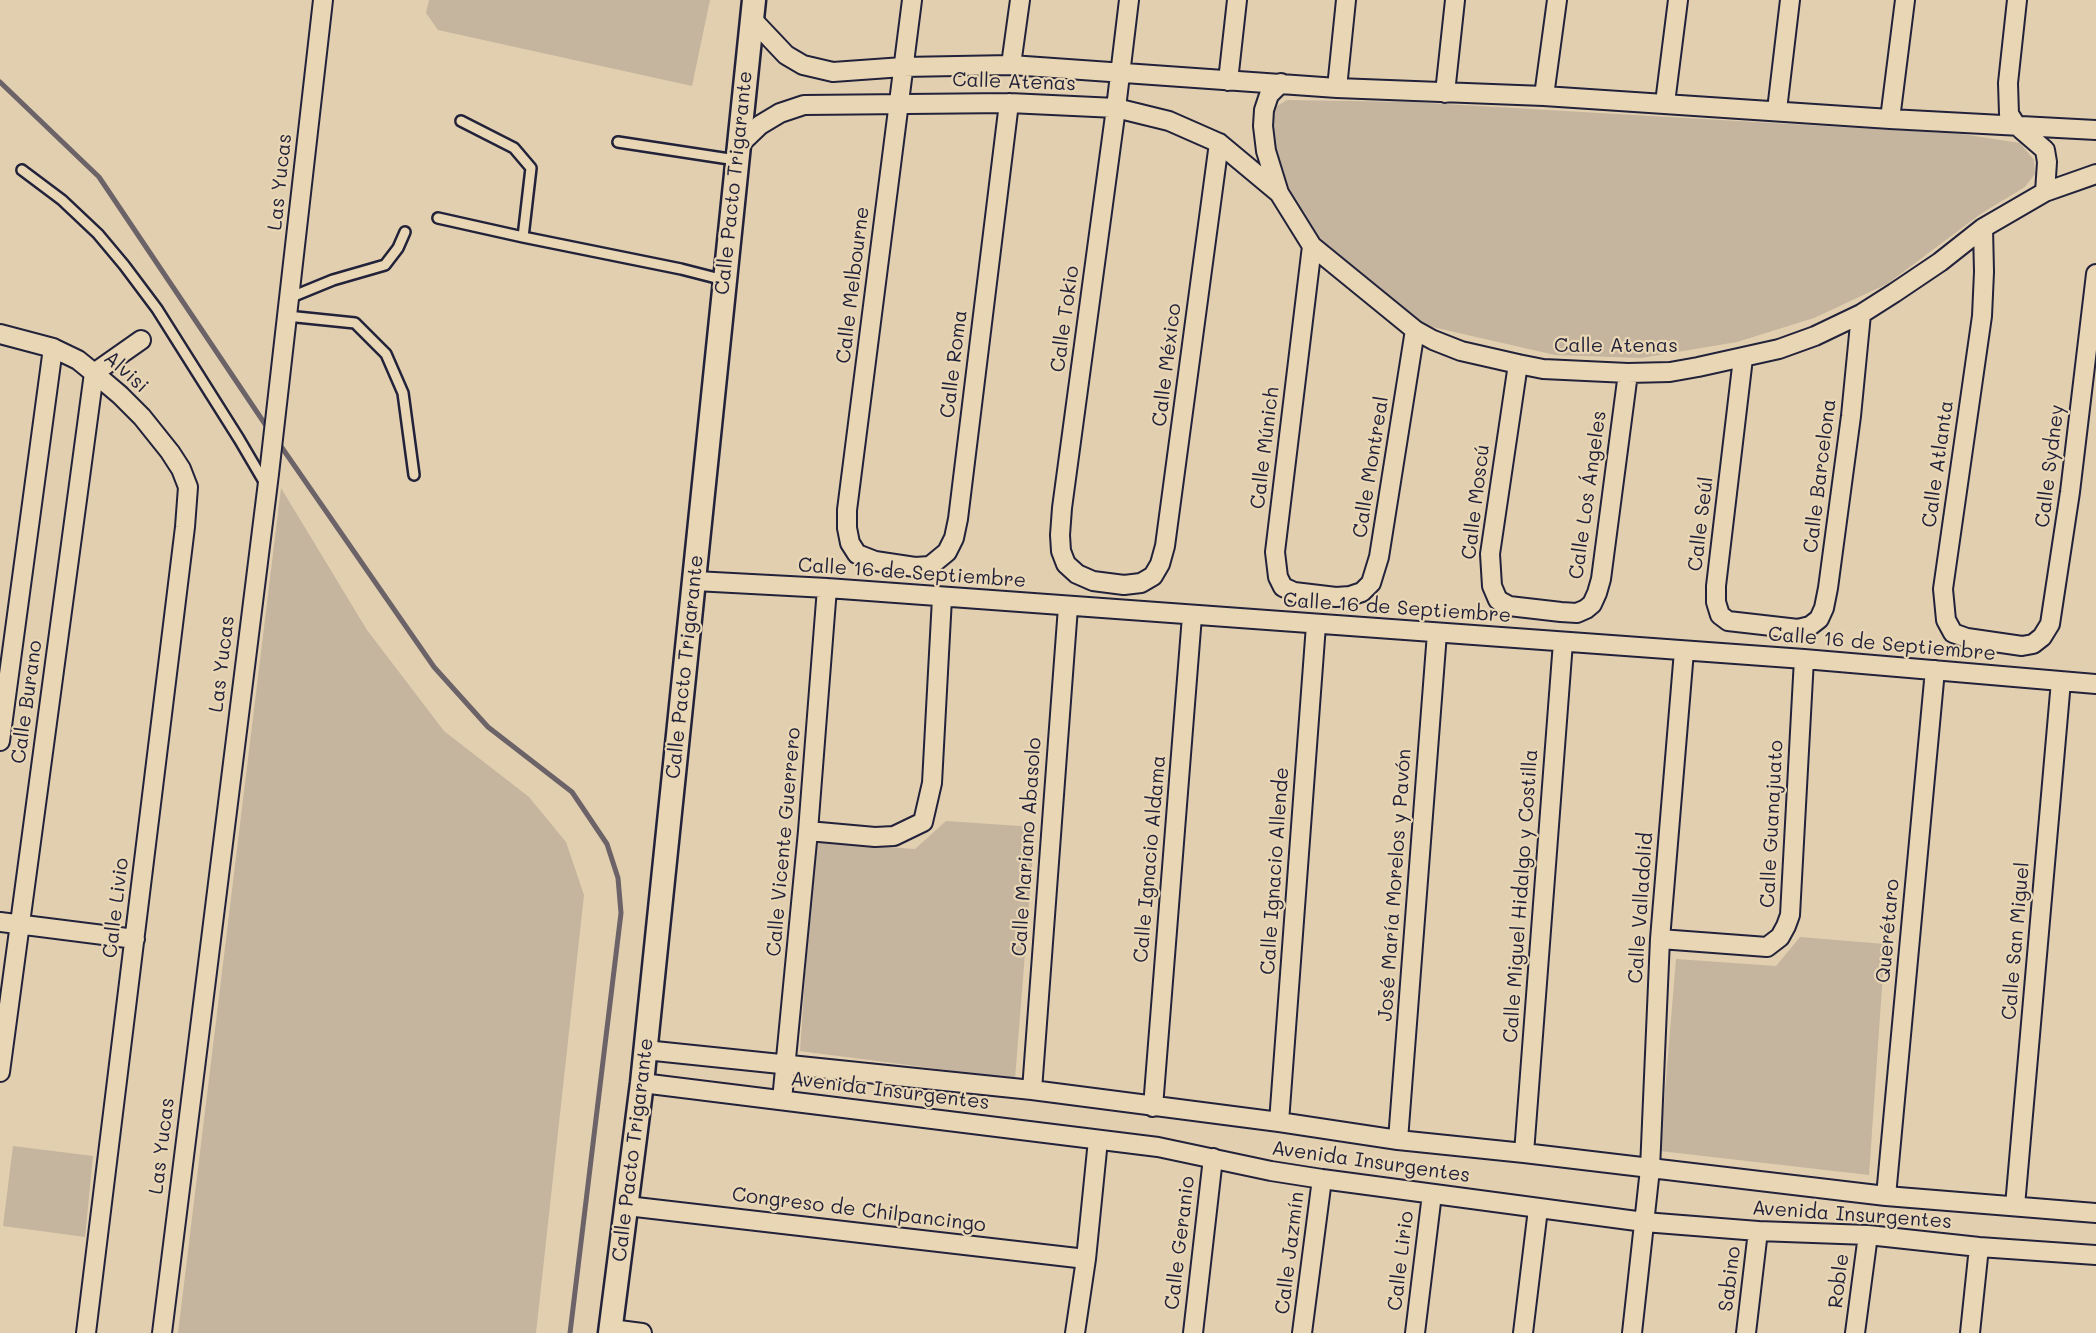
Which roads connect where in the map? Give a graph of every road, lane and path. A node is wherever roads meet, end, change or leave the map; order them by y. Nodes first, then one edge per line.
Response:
1 (323, 0) edge
2 (912, 0) edge
3 (1020, 0) edge
4 (1129, 0) edge
5 (1237, 0) edge
6 (1346, 0) edge
7 (1455, 0) edge
8 (1557, 0) edge
9 (1678, 0) edge
10 (1790, 0) edge
11 (1905, 0) edge
12 (2017, 0) edge
13 (752, 9) edge
14 (1011, 65) junction
15 (903, 67) junction
16 (1120, 74) junction
17 (1228, 81) junction
18 (1281, 83) junction
19 (1337, 88) junction
20 (1445, 93) junction
21 (1544, 96) junction
22 (898, 103) junction
23 (1009, 103) junction
24 (1665, 104) junction
25 (1116, 108) junction
26 (1777, 110) junction
27 (1890, 119) junction
28 (461, 121) dead end
29 (2016, 125) junction
30 (2096, 130) edge
31 (618, 141) dead end
32 (1219, 143) junction
33 (737, 154) junction
34 (22, 170) dead end
35 (2096, 174) edge
36 (2045, 192) junction
37 (1279, 193) junction
38 (438, 218) dead end
39 (1983, 228) junction
40 (405, 232) dead end
41 (523, 237) junction
42 (1312, 246) junction
43 (2096, 274) edge
44 (724, 280) junction
45 (289, 298) junction
46 (1861, 314) junction
47 (287, 316) junction
48 (1415, 330) junction
49 (0, 334) edge
50 (141, 340) dead end
51 (53, 348) junction
52 (1743, 358) junction
53 (1518, 364) junction
54 (94, 373) junction
55 (1628, 373) junction
56 (414, 475) dead end
57 (268, 481) junction
58 (188, 487) joint
59 (875, 561) joint
60 (695, 581) junction
61 (1141, 583) joint
62 (827, 588) junction
63 (1350, 596) joint
64 (942, 598) junction
65 (1068, 607) junction
66 (1577, 613) joint
67 (1192, 616) junction
68 (1316, 625) junction
69 (1798, 629) joint
70 (1437, 633) junction
71 (1563, 642) junction
72 (2022, 646) joint
73 (1684, 651) junction
74 (1804, 659) junction
75 (1935, 670) junction
76 (2061, 681) junction
77 (2096, 684) edge
78 (0, 741) edge
79 (808, 831) junction
80 (0, 921) edge
81 (20, 924) junction
82 (135, 939) junction
83 (1660, 939) junction
84 (645, 1050) junction
85 (786, 1064) junction
86 (0, 1072) edge
87 (642, 1083) junction
88 (1032, 1090) junction
89 (782, 1100) junction
90 (1153, 1107) junction
91 (1279, 1122) junction
92 (1098, 1140) junction
93 (1398, 1140) junction
94 (1524, 1153) junction
95 (1213, 1158) junction
96 (1650, 1169) junction
97 (1322, 1179) junction
98 (1432, 1194) junction
99 (1886, 1196) junction
100 (627, 1206) junction
101 (2015, 1206) junction
102 (1538, 1209) junction
103 (2096, 1213) edge
104 (1644, 1222) junction
105 (1758, 1230) junction
106 (1868, 1235) junction
107 (1979, 1247) junction
108 (2096, 1255) edge
109 (1086, 1259) junction
110 (611, 1331) edge
111 (86, 1333) edge
112 (162, 1333) edge
113 (642, 1333) edge
114 (1076, 1333) edge
115 (1192, 1333) edge
116 (1302, 1333) edge
117 (1415, 1333) edge
118 (1523, 1333) edge
119 (1632, 1333) edge
120 (1746, 1333) edge
121 (1855, 1333) edge
122 (1970, 1333) edge

1 - 45 street, Las Yucas
2 - 15 street, Calle Melbourne
3 - 14 street
4 - 16 street, Calle Tokio
5 - 17 street
6 - 19 street
7 - 20 street
8 - 21 street
9 - 24 street
10 - 26 street
11 - 27 street
12 - 29 street
13 - 15 street, Calle Atenas
13 - 33 street, Calle Pacto Trigarante
14 - 15 street, Calle Atenas
14 - 16 street, Calle Atenas
15 - 22 street, Calle Melbourne
16 - 17 street, Calle Atenas
16 - 25 street, Calle Tokio
17 - 18 street, Calle Atenas
18 - 19 street, Calle Atenas
18 - 37 street, Calle Atenas
19 - 20 street, Calle Atenas
20 - 21 street, Calle Atenas
21 - 24 street, Calle Atenas
22 - 23 street, Calle Atenas
22 - 33 street, Calle Atenas
22 - 59 street, Calle Melbourne
23 - 25 street, Calle Atenas
23 - 59 street, Calle Roma
24 - 26 street, Calle Atenas
25 - 32 street, Calle Atenas
25 - 61 street, Calle Tokio
26 - 27 street, Calle Atenas
27 - 29 street, Calle Atenas
28 - 41 lane
29 - 30 street, Calle Atenas
29 - 36 street
31 - 33 lane
32 - 37 street, Calle Atenas
32 - 61 street, Calle México
33 - 44 street, Calle Pacto Trigarante
34 - 57 lane
35 - 36 street, Calle Atenas
36 - 39 street, Calle Atenas
37 - 42 street, Calle Atenas
38 - 41 lane
39 - 46 street, Calle Atenas
39 - 72 street, Calle Atlanta
40 - 45 lane
41 - 44 lane
42 - 48 street, Calle Atenas
42 - 63 street, Calle Múnich
43 - 72 street, Calle Sydney
44 - 60 street, Calle Pacto Trigarante
45 - 47 street, Las Yucas
46 - 52 street, Calle Atenas
46 - 69 street, Calle Barcelona
47 - 56 lane
47 - 57 street, Las Yucas
48 - 53 street, Calle Atenas
48 - 63 street, Calle Montreal
49 - 51 street, Alvisi
50 - 54 street
51 - 54 street, Alvisi
51 - 78 street, Calle Burano
52 - 55 street, Calle Atenas
52 - 69 street, Calle Seúl
53 - 55 street, Calle Atenas
53 - 66 street, Calle Moscú
54 - 58 street, Alvisi
54 - 81 street, Calle Burano
55 - 66 street, Calle Los Ángeles
57 - 112 street, Las Yucas
58 - 82 street, Calle Livio
60 - 62 street, Calle 16 de Septiembre
60 - 84 street, Calle Pacto Trigarante
62 - 64 street, Calle 16 de Septiembre
62 - 79 street, Calle Vicente Guerrero
64 - 65 street, Calle 16 de Septiembre
64 - 79 street
65 - 67 street, Calle 16 de Septiembre
65 - 88 street, Calle Mariano Abasolo
67 - 68 street, Calle 16 de Septiembre
67 - 90 street, Calle Ignacio Aldama
68 - 70 street, Calle 16 de Septiembre
68 - 91 street, Calle Ignacio Allende
70 - 71 street, Calle 16 de Septiembre
70 - 93 street, José María Morelos y Pavón
71 - 73 street, Calle 16 de Septiembre
71 - 94 street, Calle Miguel Hidalgo y Costilla
73 - 74 street, Calle 16 de Septiembre
73 - 83 street, Calle Valladolid
74 - 75 street, Calle 16 de Septiembre
74 - 83 street, Calle Guanajuato
75 - 76 street, Calle 16 de Septiembre
75 - 99 street, Querétaro
76 - 77 street, Calle 16 de Septiembre
76 - 101 street, Calle San Miguel
79 - 85 street, Calle Vicente Guerrero
80 - 81 street
81 - 82 street
81 - 86 street, Calle Burano
82 - 111 street, Calle Livio
83 - 96 street, Calle Valladolid
84 - 85 street, Avenida Insurgentes
84 - 87 street, Calle Pacto Trigarante
85 - 88 street, Avenida Insurgentes
85 - 89 street, Calle Vicente Guerrero
87 - 89 street, Avenida Insurgentes
87 - 100 street, Calle Pacto Trigarante
88 - 90 street, Avenida Insurgentes
89 - 92 street, Avenida Insurgentes
90 - 91 street, Avenida Insurgentes
91 - 93 street, Avenida Insurgentes
92 - 95 street, Avenida Insurgentes
92 - 109 street
93 - 94 street, Avenida Insurgentes
94 - 96 street, Avenida Insurgentes
95 - 97 street, Avenida Insurgentes
95 - 115 street, Calle Geranio
96 - 99 street, Avenida Insurgentes
96 - 104 street, Calle Valladolid
97 - 98 street, Avenida Insurgentes
97 - 116 street, Calle Jazmín
98 - 102 street, Avenida Insurgentes
98 - 117 street, Calle Lirio
99 - 101 street, Avenida Insurgentes
100 - 109 street, Congreso de Chilpancingo
100 - 110 street, Calle Pacto Trigarante
101 - 103 street, Avenida Insurgentes
102 - 104 street, Avenida Insurgentes
102 - 118 street
104 - 105 street, Avenida Insurgentes
104 - 119 street, Calle Valladolid
105 - 106 street, Avenida Insurgentes
105 - 120 street, Sabino
106 - 107 street, Avenida Insurgentes
106 - 121 street, Roble
107 - 108 street, Avenida Insurgentes
107 - 122 street
109 - 114 street
110 - 113 street

